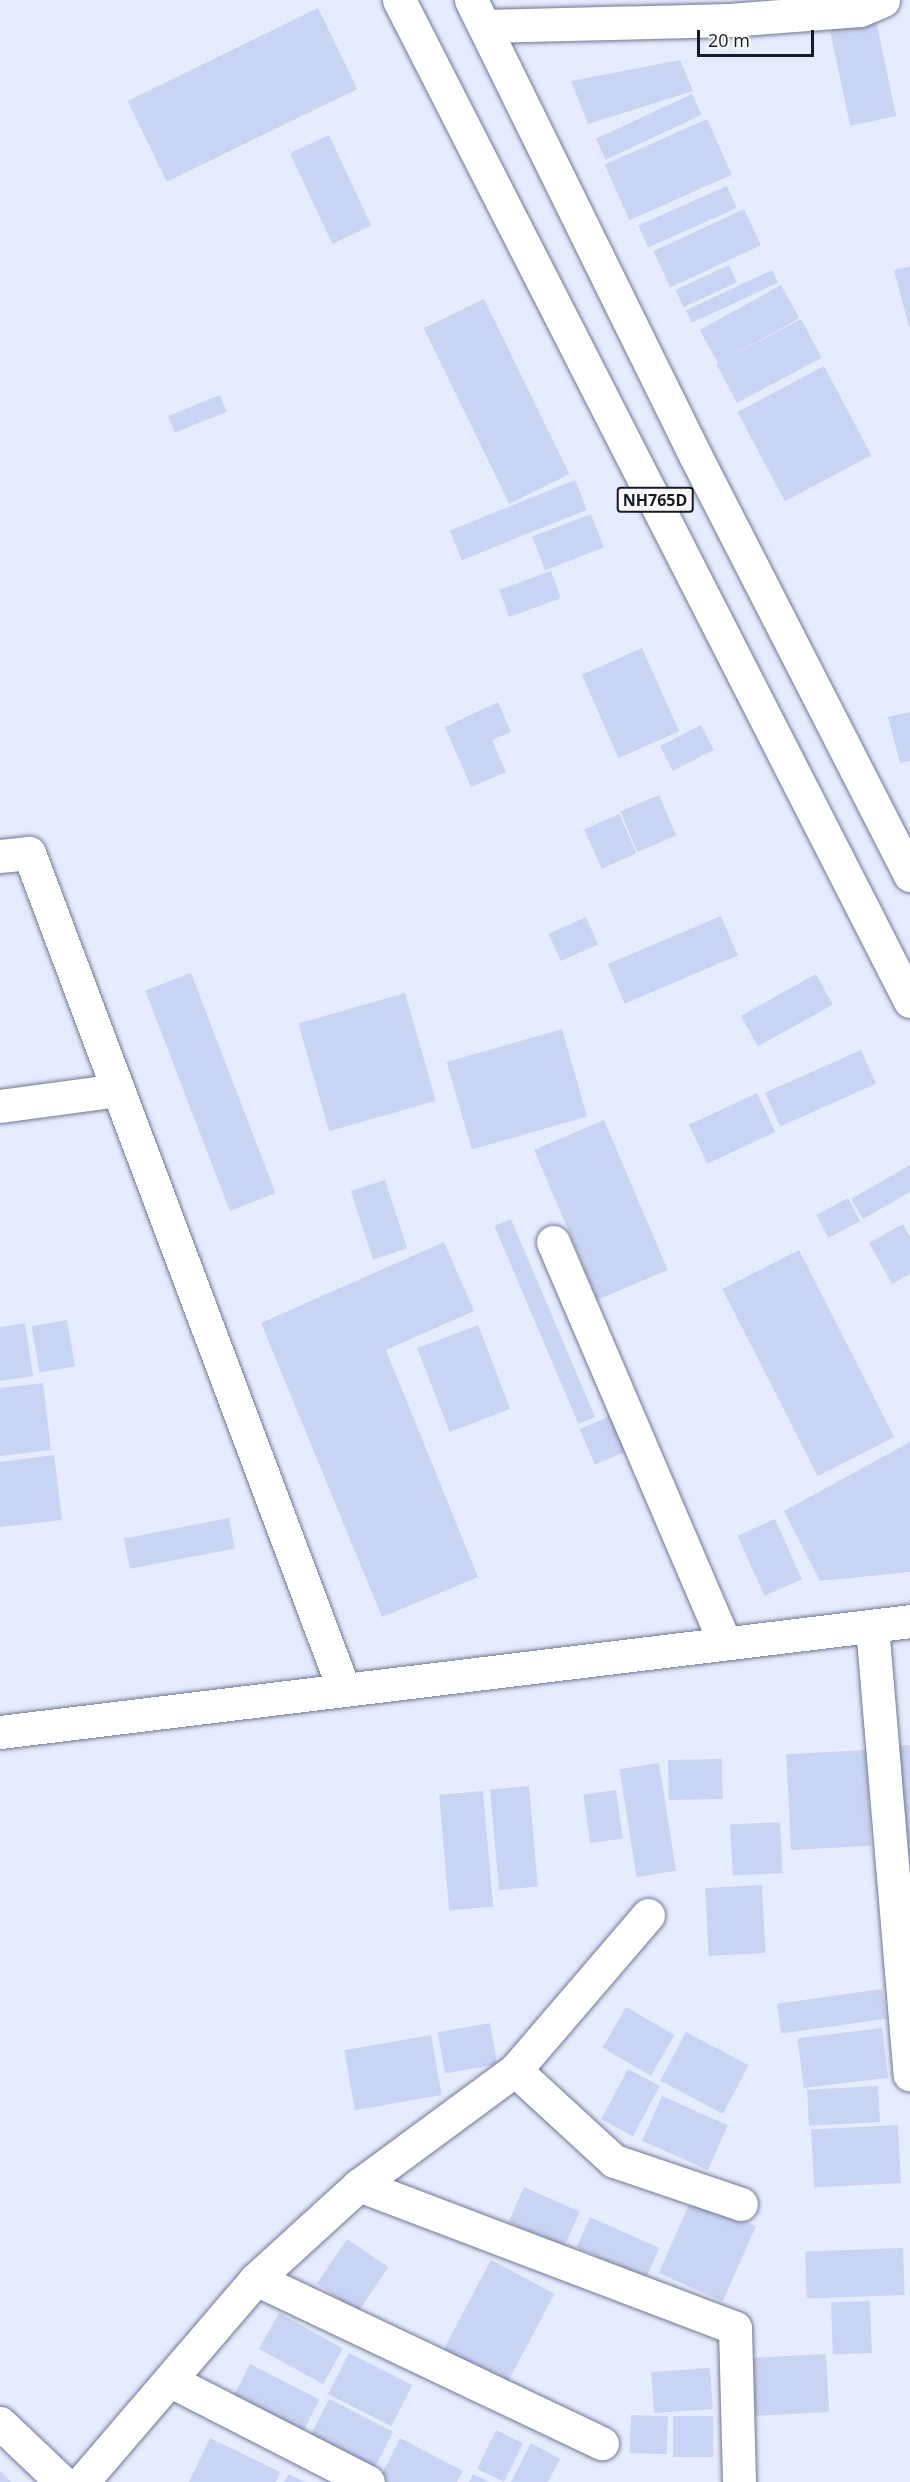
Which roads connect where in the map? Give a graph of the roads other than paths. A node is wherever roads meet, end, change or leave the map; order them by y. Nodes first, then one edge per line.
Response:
1 (399, 0) edge
2 (883, 0) edge
3 (477, 13) edge
4 (898, 830) edge
5 (0, 856) edge
6 (910, 875) edge
7 (910, 1001) edge
8 (118, 1090) junction
9 (0, 1106) edge
10 (553, 1242) dead end
11 (910, 1621) edge
12 (872, 1626) junction
13 (725, 1643) junction
14 (344, 1690) junction
15 (0, 1732) edge
16 (648, 1915) dead end
17 (515, 2070) junction
18 (910, 2074) edge
19 (359, 2186) junction
20 (741, 2204) dead end
21 (256, 2279) junction
22 (171, 2381) junction
23 (0, 2423) edge
24 (602, 2443) dead end
25 (62, 2482) edge
26 (82, 2482) edge
27 (368, 2482) edge
28 (739, 2482) edge

1 - 7 main road, NH765D
2 - 3 main road
3 - 4 main road, NH765D
4 - 6 main road, NH765D
5 - 8 main road
8 - 9 main road
8 - 14 main road
10 - 13 main road
11 - 12 main road
12 - 13 main road
12 - 18 main road
13 - 14 main road
14 - 15 main road
16 - 17 main road
17 - 19 main road
17 - 20 main road
19 - 21 main road
19 - 28 main road
21 - 22 main road
21 - 24 main road
22 - 26 main road
22 - 27 main road
23 - 25 main road

